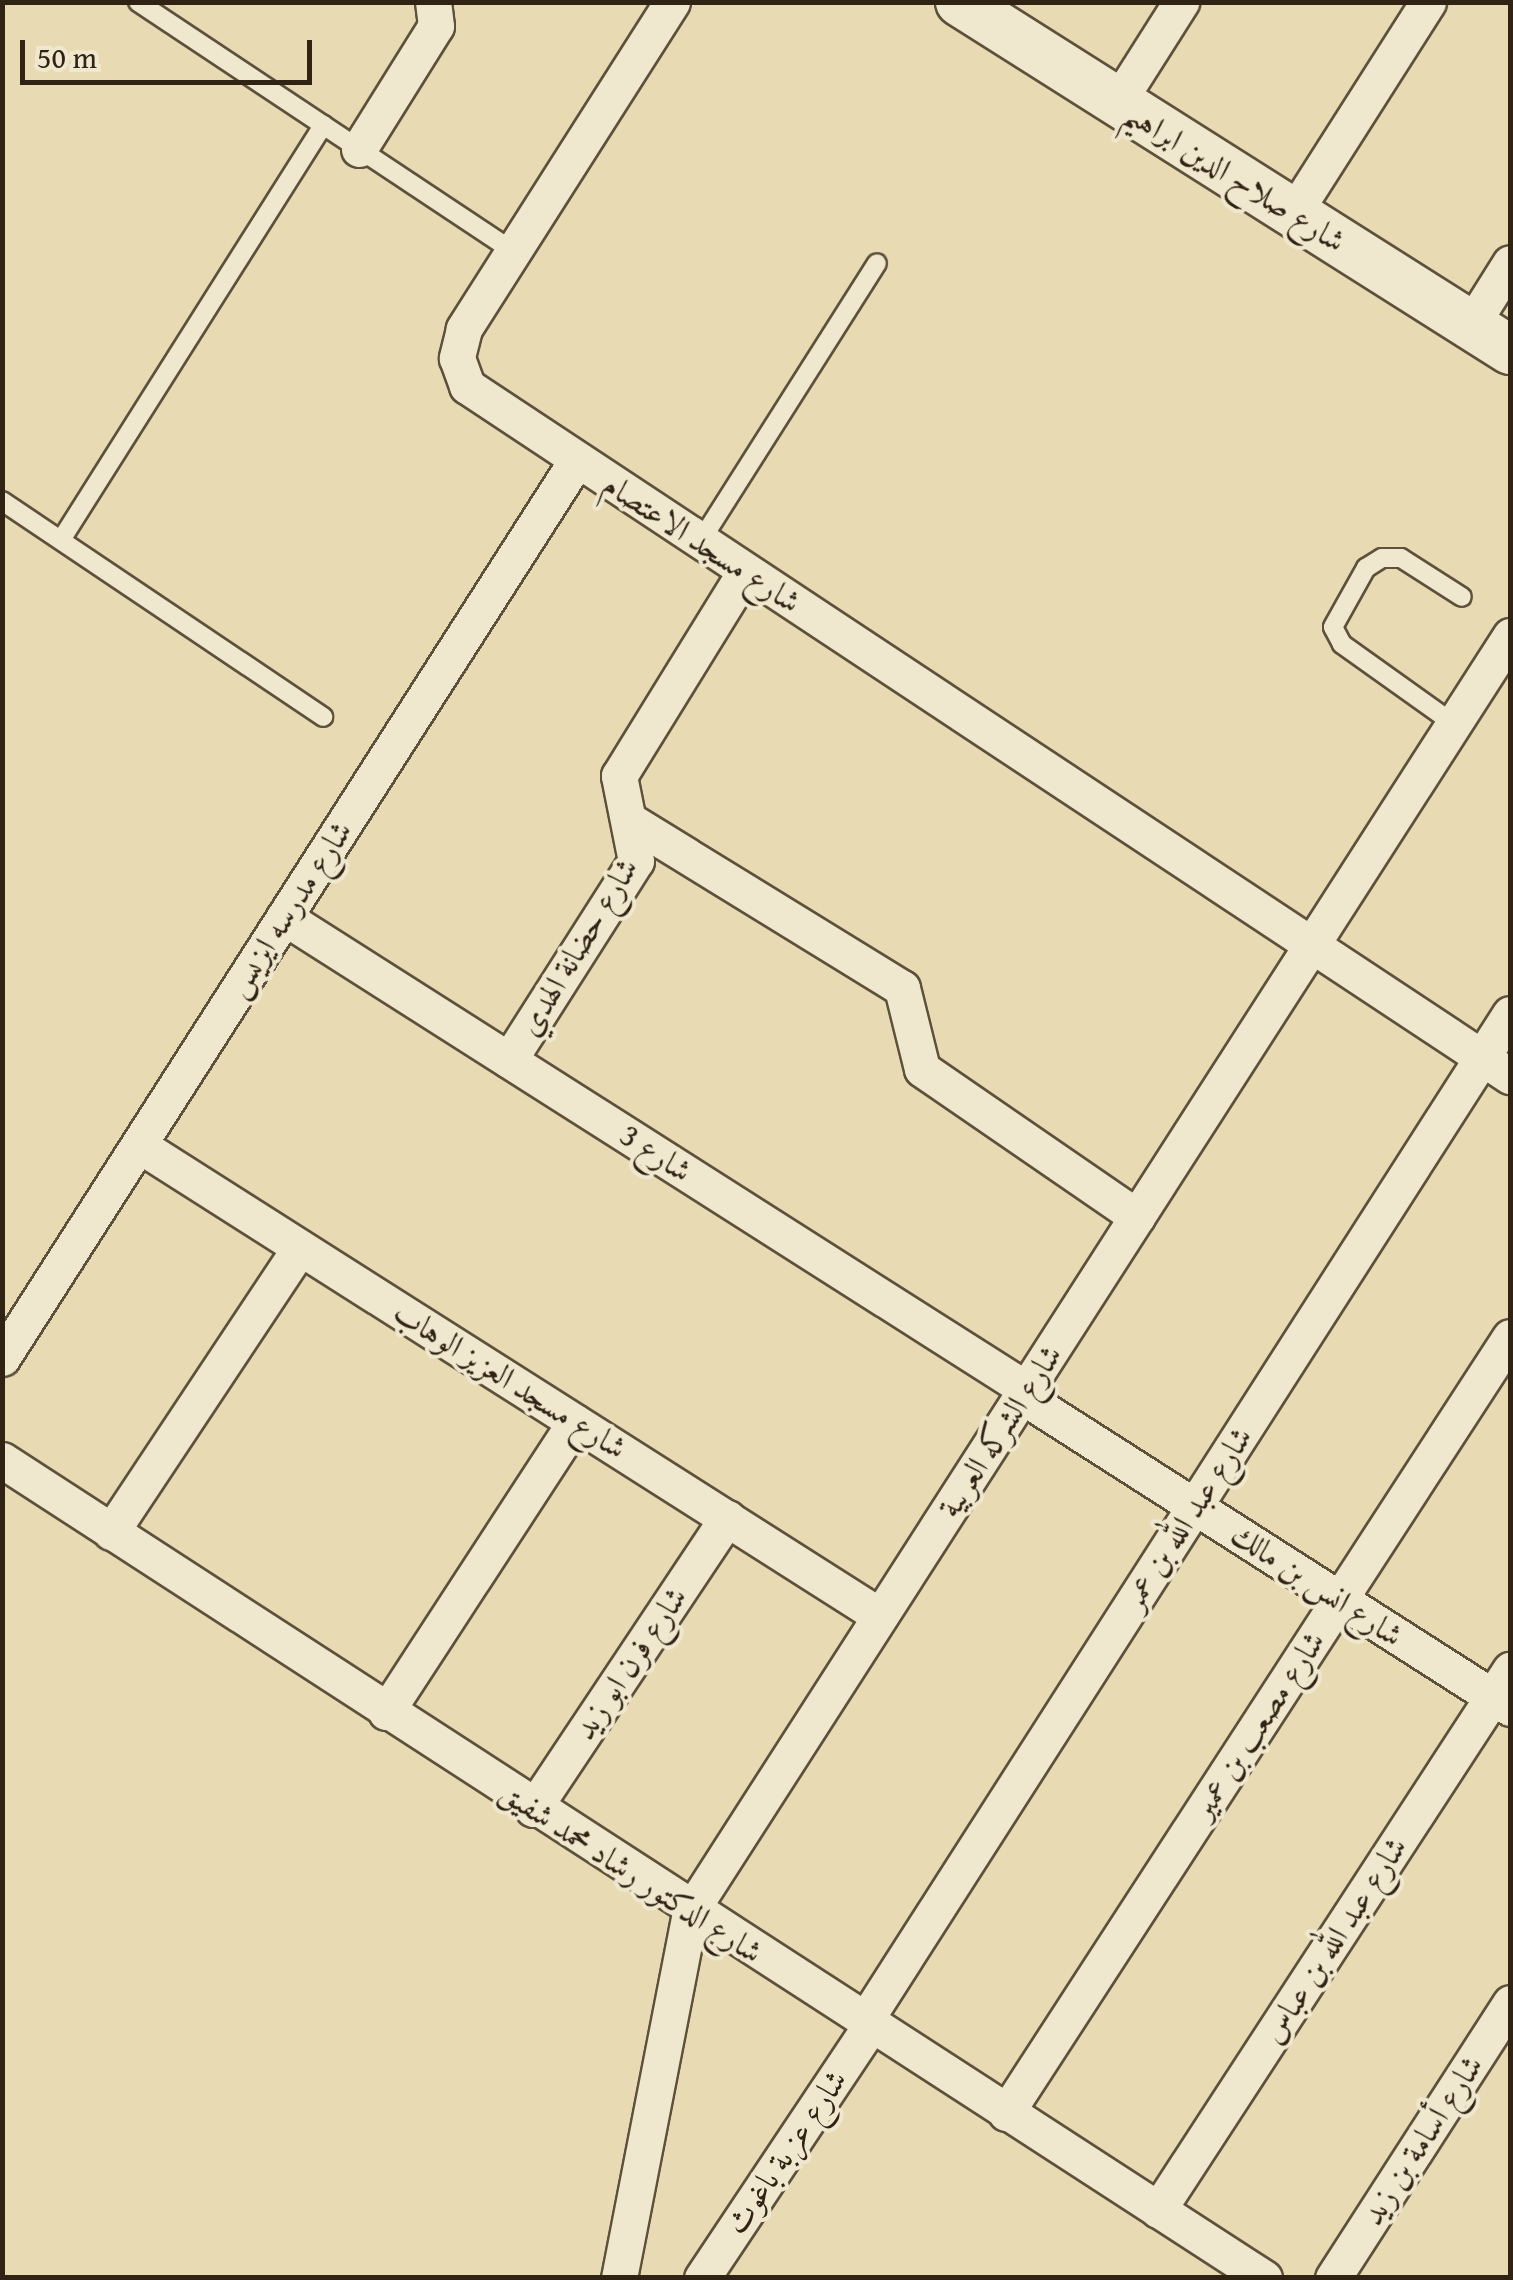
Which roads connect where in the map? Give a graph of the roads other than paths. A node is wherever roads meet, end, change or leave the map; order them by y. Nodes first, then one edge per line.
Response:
1 (138, 2) edge
2 (434, 2) edge
3 (672, 2) edge
4 (960, 2) edge
5 (1181, 2) edge
6 (1428, 2) edge
7 (1117, 102) junction
8 (322, 124) junction
9 (359, 149) junction
10 (1294, 214) junction
11 (513, 251) junction
12 (878, 263) dead end
13 (1510, 263) edge
14 (1471, 325) junction
15 (1510, 350) edge
16 (576, 461) junction
17 (2, 501) edge
18 (61, 540) junction
19 (700, 542) junction
20 (744, 572) junction
21 (1462, 597) dead end
22 (1510, 636) edge
23 (323, 718) dead end
24 (1454, 724) junction
25 (632, 822) junction
26 (284, 917) junction
27 (1313, 943) junction
28 (1510, 1014) edge
29 (510, 1060) junction
30 (1497, 1066) edge
31 (139, 1145) junction
32 (1137, 1218) junction
33 (300, 1248) junction
34 (1510, 1337) edge
35 (2, 1358) edge
36 (1024, 1393) junction
37 (575, 1422) junction
38 (2, 1460) edge
39 (1195, 1507) junction
40 (727, 1518) junction
41 (111, 1532) junction
42 (1340, 1599) junction
43 (880, 1616) junction
44 (1505, 1692) edge
45 (386, 1712) junction
46 (533, 1809) junction
47 (690, 1912) junction
48 (1510, 2003) edge
49 (867, 2024) junction
50 (1006, 2113) junction
51 (1158, 2210) junction
52 (717, 2272) edge
53 (620, 2278) edge
54 (1264, 2278) edge
55 (1333, 2278) edge

1 - 8 lane
2 - 9 street
3 - 11 street, شارع مسجد الاعتصام
4 - 7 street, شارع صلاح الدين ابراهيم
5 - 7 street
6 - 10 street
7 - 10 street, شارع صلاح الدين ابراهيم
8 - 9 lane
8 - 18 lane
9 - 11 lane
10 - 14 street, شارع صلاح الدين ابراهيم
11 - 16 street, شارع مسجد الاعتصام
12 - 19 lane
13 - 14 street
14 - 15 street, شارع صلاح الدين ابراهيم
16 - 19 street, شارع مسجد الاعتصام
16 - 26 street, شارع مدرسه ايزيس
17 - 18 lane
18 - 23 lane
19 - 20 street, شارع مسجد الاعتصام
20 - 25 street, شارع حضانة الهدي
20 - 27 street, شارع مسجد الاعتصام
21 - 24 lane
22 - 24 street, شارع الشركه العربية
24 - 27 street, شارع الشركه العربية
25 - 29 street, شارع حضانة الهدي
25 - 32 street
26 - 29 street, شارع 3
26 - 31 street, شارع مدرسه ايزيس
27 - 30 street, شارع مسجد الاعتصام
27 - 32 street, شارع الشركه العربية
28 - 30 street, شارع عبد الله بن عمر
29 - 36 street, شارع 3
30 - 39 street, شارع عبد الله بن عمر
31 - 33 street, شارع مسجد العزيز الوهاب
31 - 35 street, شارع مدرسه ايزيس
32 - 36 street, شارع الشركه العربية
33 - 37 street, شارع مسجد العزيز الوهاب
33 - 41 street
34 - 42 street, شارع مصعب بن عمير
36 - 39 street, شارع انس بن مالك
36 - 43 street, شارع الشركه العربية
37 - 40 street, شارع مسجد العزيز الوهاب
37 - 45 street
38 - 41 street, شارع الدكتور رشاد محمد شفيق
39 - 42 street, شارع انس بن مالك
39 - 49 street, شارع عبد الله بن عمر
40 - 43 street, شارع مسجد العزيز الوهاب
40 - 46 street, شارع فرن ابو زيد
41 - 45 street, شارع الدكتور رشاد محمد شفيق
42 - 44 street, شارع انس بن مالك
42 - 50 street, شارع مصعب بن عمير
43 - 47 street, شارع الشركه العربية
44 - 51 street, شارع عبد الله بن عباس
45 - 46 street, شارع الدكتور رشاد محمد شفيق
46 - 47 street, شارع الدكتور رشاد محمد شفيق
47 - 49 street, شارع الدكتور رشاد محمد شفيق
47 - 53 street, شارع الشركه العربية
48 - 55 street, شارع أسامة بن زيد
49 - 50 street, شارع الدكتور رشاد محمد شفيق
49 - 52 street, شارع عزبة باغوث
50 - 51 street, شارع الدكتور رشاد محمد شفيق
51 - 54 street, شارع الدكتور رشاد محمد شفيق

